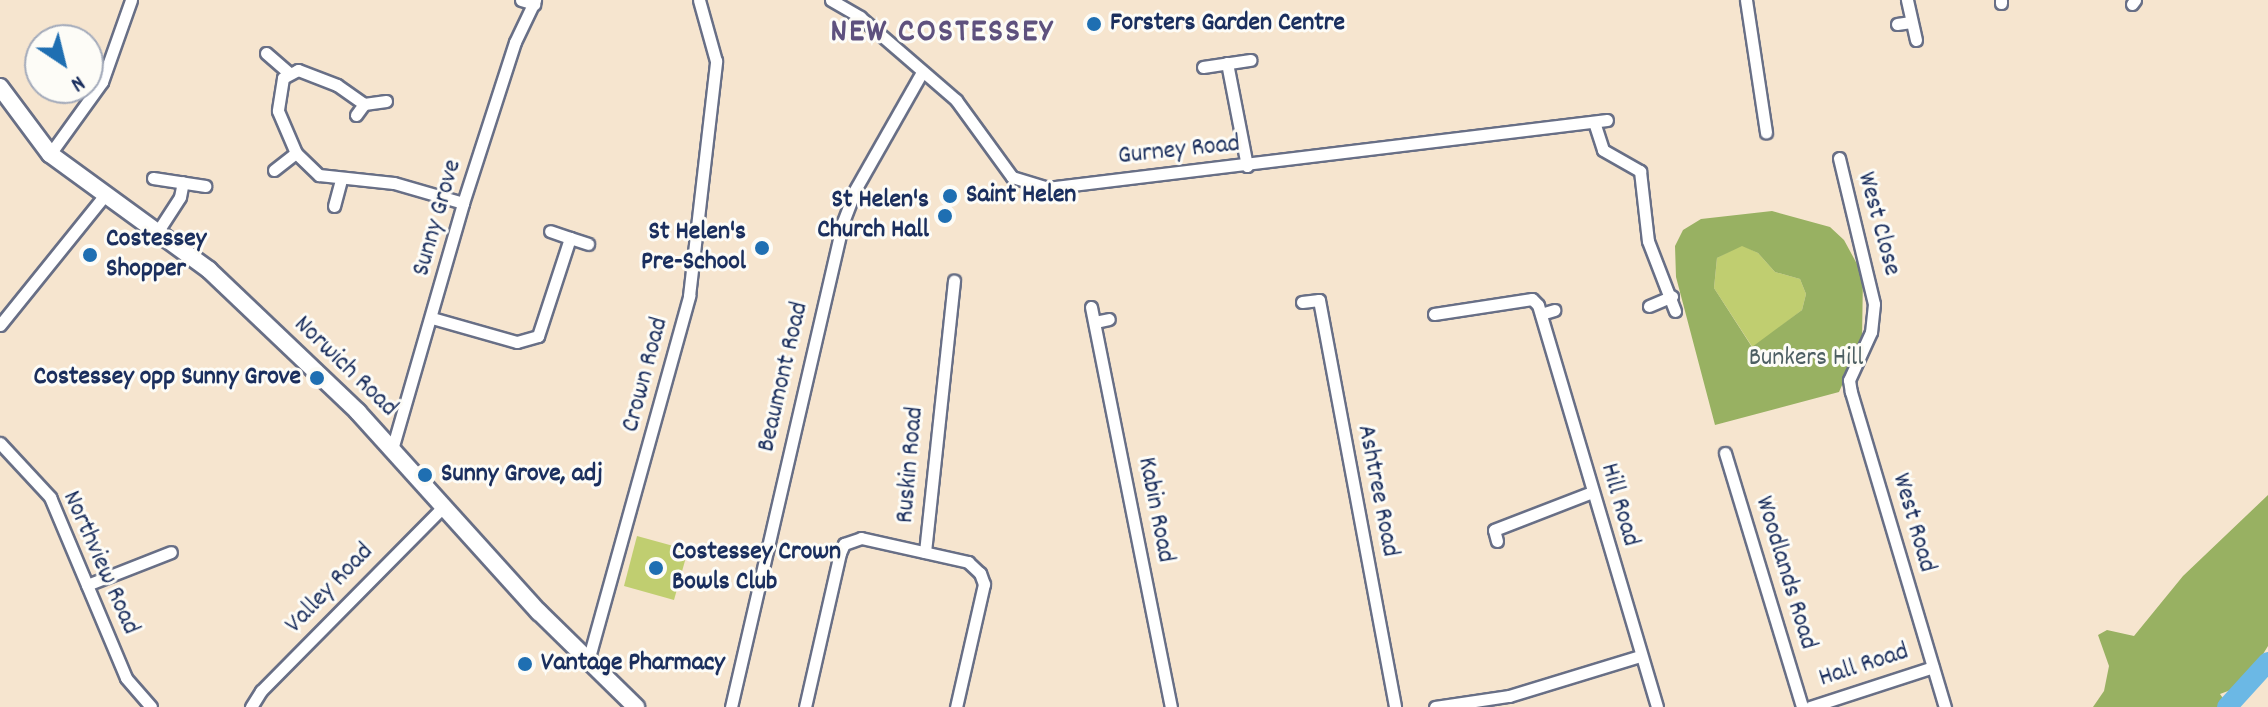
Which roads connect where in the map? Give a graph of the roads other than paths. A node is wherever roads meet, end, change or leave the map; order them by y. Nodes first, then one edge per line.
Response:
1 (131, 0) edge
2 (521, 0) edge
3 (699, 0) edge
4 (831, 0) edge
5 (1746, 0) edge
6 (1907, 0) edge
7 (534, 2) edge
8 (1911, 22) junction
9 (1897, 24) dead end
10 (1916, 40) dead end
11 (266, 53) dead end
12 (1250, 60) dead end
13 (1227, 63) junction
14 (1203, 67) dead end
15 (288, 72) junction
16 (922, 72) junction
17 (0, 87) edge
18 (386, 101) dead end
19 (364, 104) junction
20 (356, 115) dead end
21 (1766, 132) dead end
22 (296, 153) junction
23 (50, 154) junction
24 (1839, 158) dead end
25 (1247, 166) junction
26 (274, 170) dead end
27 (153, 178) dead end
28 (341, 180) junction
29 (183, 182) junction
30 (205, 186) dead end
31 (105, 195) junction
32 (463, 203) junction
33 (334, 206) dead end
34 (158, 231) junction
35 (550, 231) dead end
36 (570, 238) junction
37 (588, 244) dead end
38 (954, 281) dead end
39 (1672, 296) junction
40 (1302, 302) dead end
41 (1649, 306) dead end
42 (1091, 307) dead end
43 (1440, 309) dead end
44 (1554, 310) dead end
45 (1675, 311) dead end
46 (1541, 314) junction
47 (432, 318) junction
48 (1109, 319) dead end
49 (1095, 322) junction
50 (0, 325) edge
51 (1851, 392) joint
52 (0, 443) edge
53 (393, 446) junction
54 (1725, 453) dead end
55 (1592, 492) junction
56 (444, 506) junction
57 (1497, 541) dead end
58 (171, 552) dead end
59 (925, 552) junction
60 (87, 585) junction
61 (1640, 656) junction
62 (588, 661) junction
63 (1933, 667) junction
64 (151, 707) edge
65 (251, 707) edge
66 (636, 707) edge
67 (731, 707) edge
68 (805, 707) edge
69 (956, 707) edge
70 (1171, 707) edge
71 (1395, 707) edge
72 (1435, 707) edge
73 (1657, 707) edge
74 (1802, 707) edge
75 (1810, 707) edge
76 (1945, 707) edge

1 - 23 street
2 - 7 street, Sunny Grove
3 - 62 street, Crown Road
4 - 16 street, Gurney Road
5 - 21 street
6 - 8 street
7 - 32 street, Sunny Grove
8 - 9 street
8 - 10 street
11 - 15 street
12 - 13 street
13 - 14 street
13 - 25 street
15 - 19 street
15 - 22 street
16 - 25 street, Gurney Road
16 - 67 street, Beaumont Road
17 - 23 street, Norwich Road
18 - 19 street
19 - 20 street
22 - 26 street
22 - 28 street
23 - 31 street, Norwich Road
24 - 51 street, West Close
25 - 39 street, Gurney Road
27 - 29 street
28 - 32 street
28 - 33 street
29 - 30 street
29 - 34 street
31 - 34 street, Norwich Road
31 - 50 street
32 - 47 street, Sunny Grove
34 - 53 street, Norwich Road
35 - 36 street
36 - 37 street
36 - 47 street
38 - 59 street, Ruskin Road
39 - 41 street
39 - 45 street
40 - 71 street, Ashtree Road
42 - 49 street, Kabin Road
43 - 46 street, Hill Road
44 - 46 street
46 - 55 street, Hill Road
47 - 53 street, Sunny Grove
48 - 49 street
49 - 70 street, Kabin Road
51 - 63 street, West Road
52 - 60 street, Northview Road
53 - 56 street, Norwich Road
54 - 74 street, Woodlands Road
55 - 57 street
55 - 61 street, Hill Road
56 - 62 street, Norwich Road
56 - 65 street, Valley Road
58 - 60 street
59 - 68 street
59 - 69 street, Ruskin Road
60 - 64 street, Northview Road
61 - 72 street
61 - 73 street, Hill Road
62 - 66 street, Norwich Road
63 - 75 street, Hall Road
63 - 76 street, West Road

